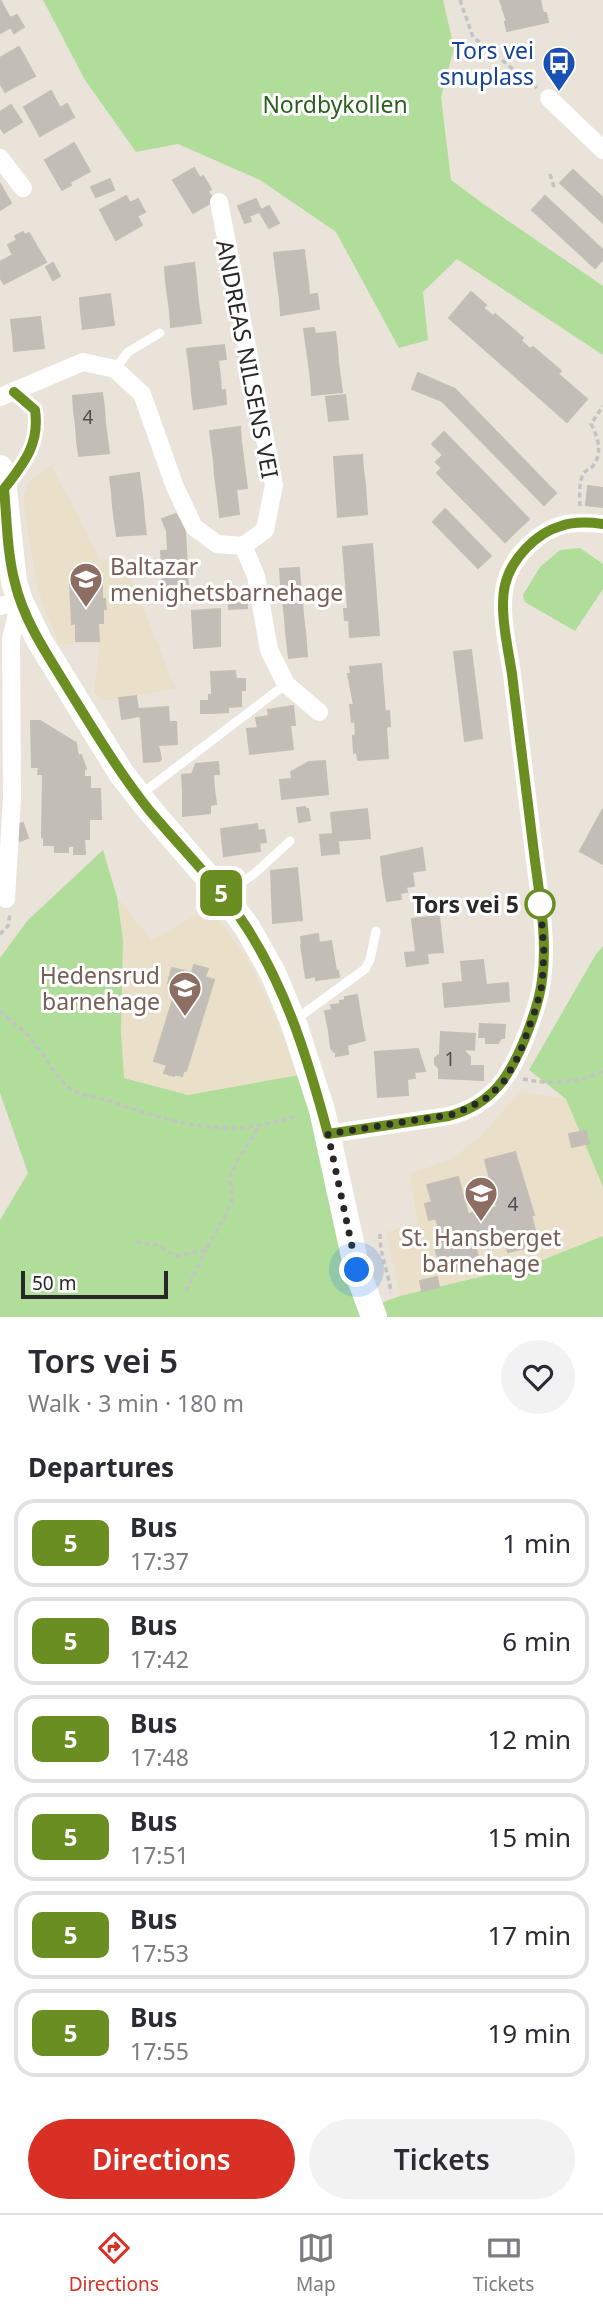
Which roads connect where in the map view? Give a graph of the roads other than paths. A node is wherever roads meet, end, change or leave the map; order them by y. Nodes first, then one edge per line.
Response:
1 (549, 98) road end
2 (603, 150) edge
3 (0, 158) edge
4 (23, 188) dead end
5 (219, 202) dead end
6 (160, 333) dead end
7 (115, 369) junction
8 (7, 394) edge
9 (2, 478) edge
10 (603, 524) edge
11 (243, 546) junction
12 (10, 604) edge
13 (286, 684) junction
14 (319, 712) dead end
15 (139, 796) junction
16 (290, 841) dead end
17 (223, 895) junction
18 (6, 900) dead end
19 (376, 931) dead end
20 (293, 1021) junction
21 (325, 1122) junction
22 (383, 1309) edge

1 - 2 street
3 - 4 street
5 - 11 street, ANDREAS NILSENS VEI
6 - 7 lane
7 - 8 street
7 - 11 street
8 - 9 lane
9 - 12 main road
10 - 21 street
11 - 13 street
12 - 15 main road
12 - 18 street
13 - 14 street
13 - 15 lane
15 - 17 main road
16 - 17 lane
17 - 20 main road
19 - 20 lane
20 - 21 main road
21 - 22 main road

